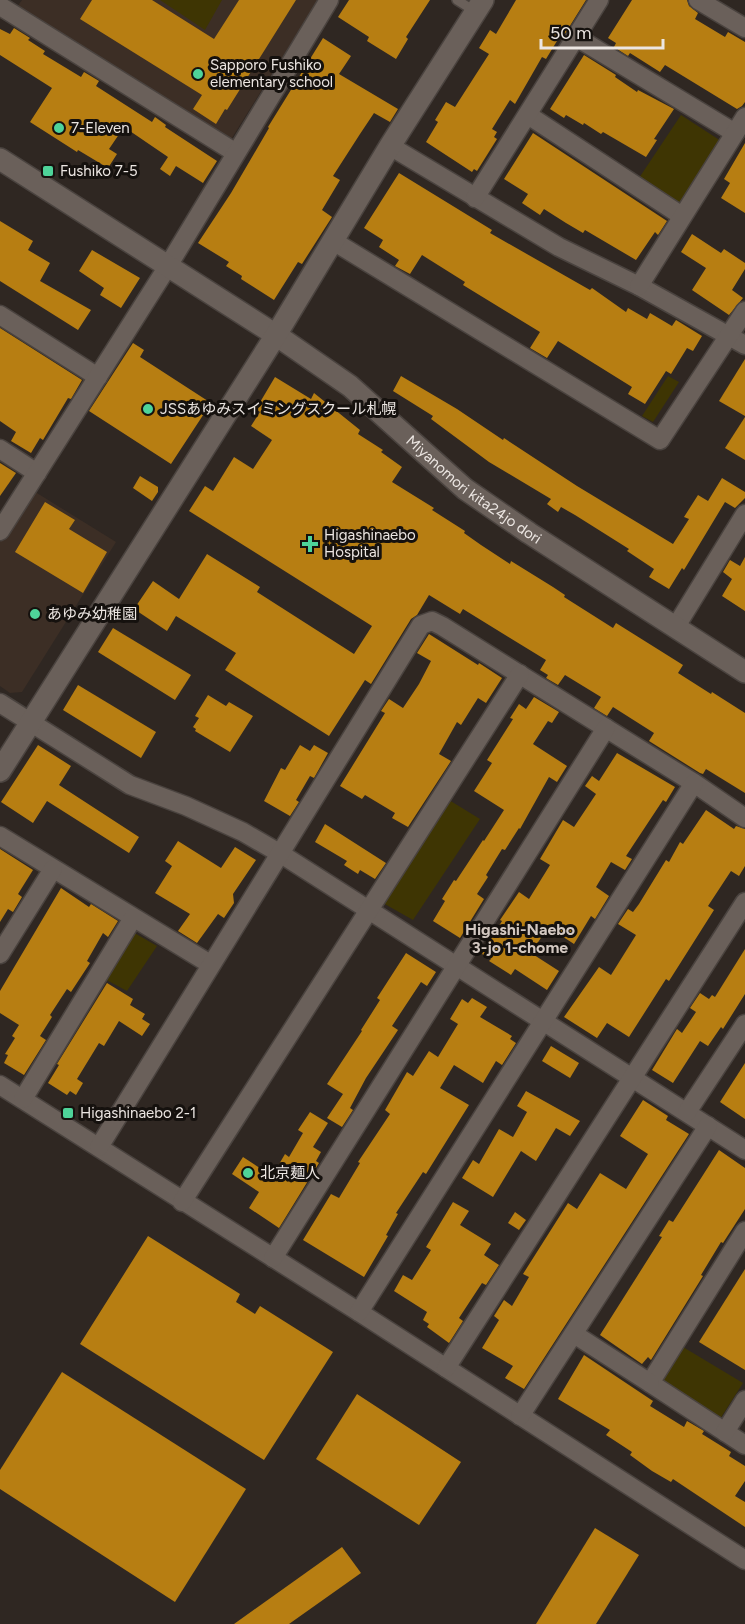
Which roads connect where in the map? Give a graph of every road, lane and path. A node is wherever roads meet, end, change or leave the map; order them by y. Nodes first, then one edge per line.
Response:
1 (329, 0) edge
2 (457, 0) edge
3 (599, 0) edge
4 (698, 0) edge
5 (7, 5) edge
6 (479, 6) edge
7 (745, 28) edge
8 (576, 37) junction
9 (528, 115) junction
10 (745, 117) edge
11 (735, 133) junction
12 (390, 146) junction
13 (236, 153) junction
14 (0, 159) edge
15 (475, 198) junction
16 (682, 216) junction
17 (333, 241) junction
18 (168, 266) junction
19 (639, 286) junction
20 (745, 311) edge
21 (0, 315) edge
22 (276, 335) junction
23 (737, 340) edge
24 (98, 377) junction
25 (0, 449) edge
26 (37, 473) junction
27 (745, 514) edge
28 (0, 531) edge
29 (675, 628) junction
30 (745, 672) edge
31 (520, 674) junction
32 (0, 703) edge
33 (31, 722) junction
34 (606, 728) junction
35 (0, 771) edge
36 (694, 783) junction
37 (745, 818) edge
38 (0, 836) edge
39 (281, 854) junction
40 (53, 869) junction
41 (745, 902) edge
42 (369, 910) junction
43 (132, 918) junction
44 (0, 954) edge
45 (210, 964) junction
46 (456, 966) junction
47 (544, 1022) junction
48 (745, 1024) edge
49 (633, 1078) junction
50 (0, 1085) edge
51 (23, 1099) junction
52 (687, 1112) junction
53 (708, 1126) junction
54 (99, 1147) junction
55 (745, 1150) edge
56 (182, 1202) junction
57 (745, 1231) edge
58 (273, 1258) junction
59 (359, 1312) junction
60 (574, 1334) junction
61 (446, 1368) junction
62 (650, 1383) junction
63 (745, 1400) edge
64 (520, 1416) junction
65 (725, 1432) junction
66 (745, 1445) edge
67 (745, 1560) edge

1 - 13 street
2 - 6 lane
3 - 8 street
4 - 7 street
5 - 13 street
6 - 12 street
8 - 9 street
8 - 11 street
9 - 15 street
9 - 16 street
10 - 11 street
11 - 16 street
12 - 15 street
12 - 17 street
13 - 18 street
14 - 18 street, Miyanomori kita24jo dori
15 - 19 street
16 - 19 street
17 - 22 street
17 - 23 street
18 - 22 street, Miyanomori kita24jo dori
18 - 24 street
19 - 23 street
20 - 23 street
21 - 24 street
22 - 29 street, Miyanomori kita24jo dori
22 - 33 street
24 - 26 street
25 - 26 street
26 - 28 street
27 - 29 street
29 - 30 street, Miyanomori kita24jo dori
31 - 34 street
31 - 39 street
31 - 42 street
32 - 33 street
33 - 35 street
33 - 39 street
34 - 36 street
34 - 46 street
36 - 37 street
36 - 47 street
38 - 40 street
39 - 42 street
39 - 45 street
40 - 43 street
40 - 44 street
41 - 49 street
42 - 46 street
42 - 56 street
43 - 45 street
43 - 51 street
45 - 54 street
46 - 47 street
46 - 58 street
47 - 49 street
47 - 59 street
48 - 52 street
49 - 52 street
49 - 61 street
50 - 51 street
51 - 54 street
52 - 53 street
53 - 55 street
53 - 60 street
54 - 56 street
56 - 58 street
57 - 62 street
58 - 59 street
59 - 61 street
60 - 62 street
60 - 64 street
61 - 64 street
62 - 65 street
63 - 65 street
64 - 67 street
65 - 66 street

